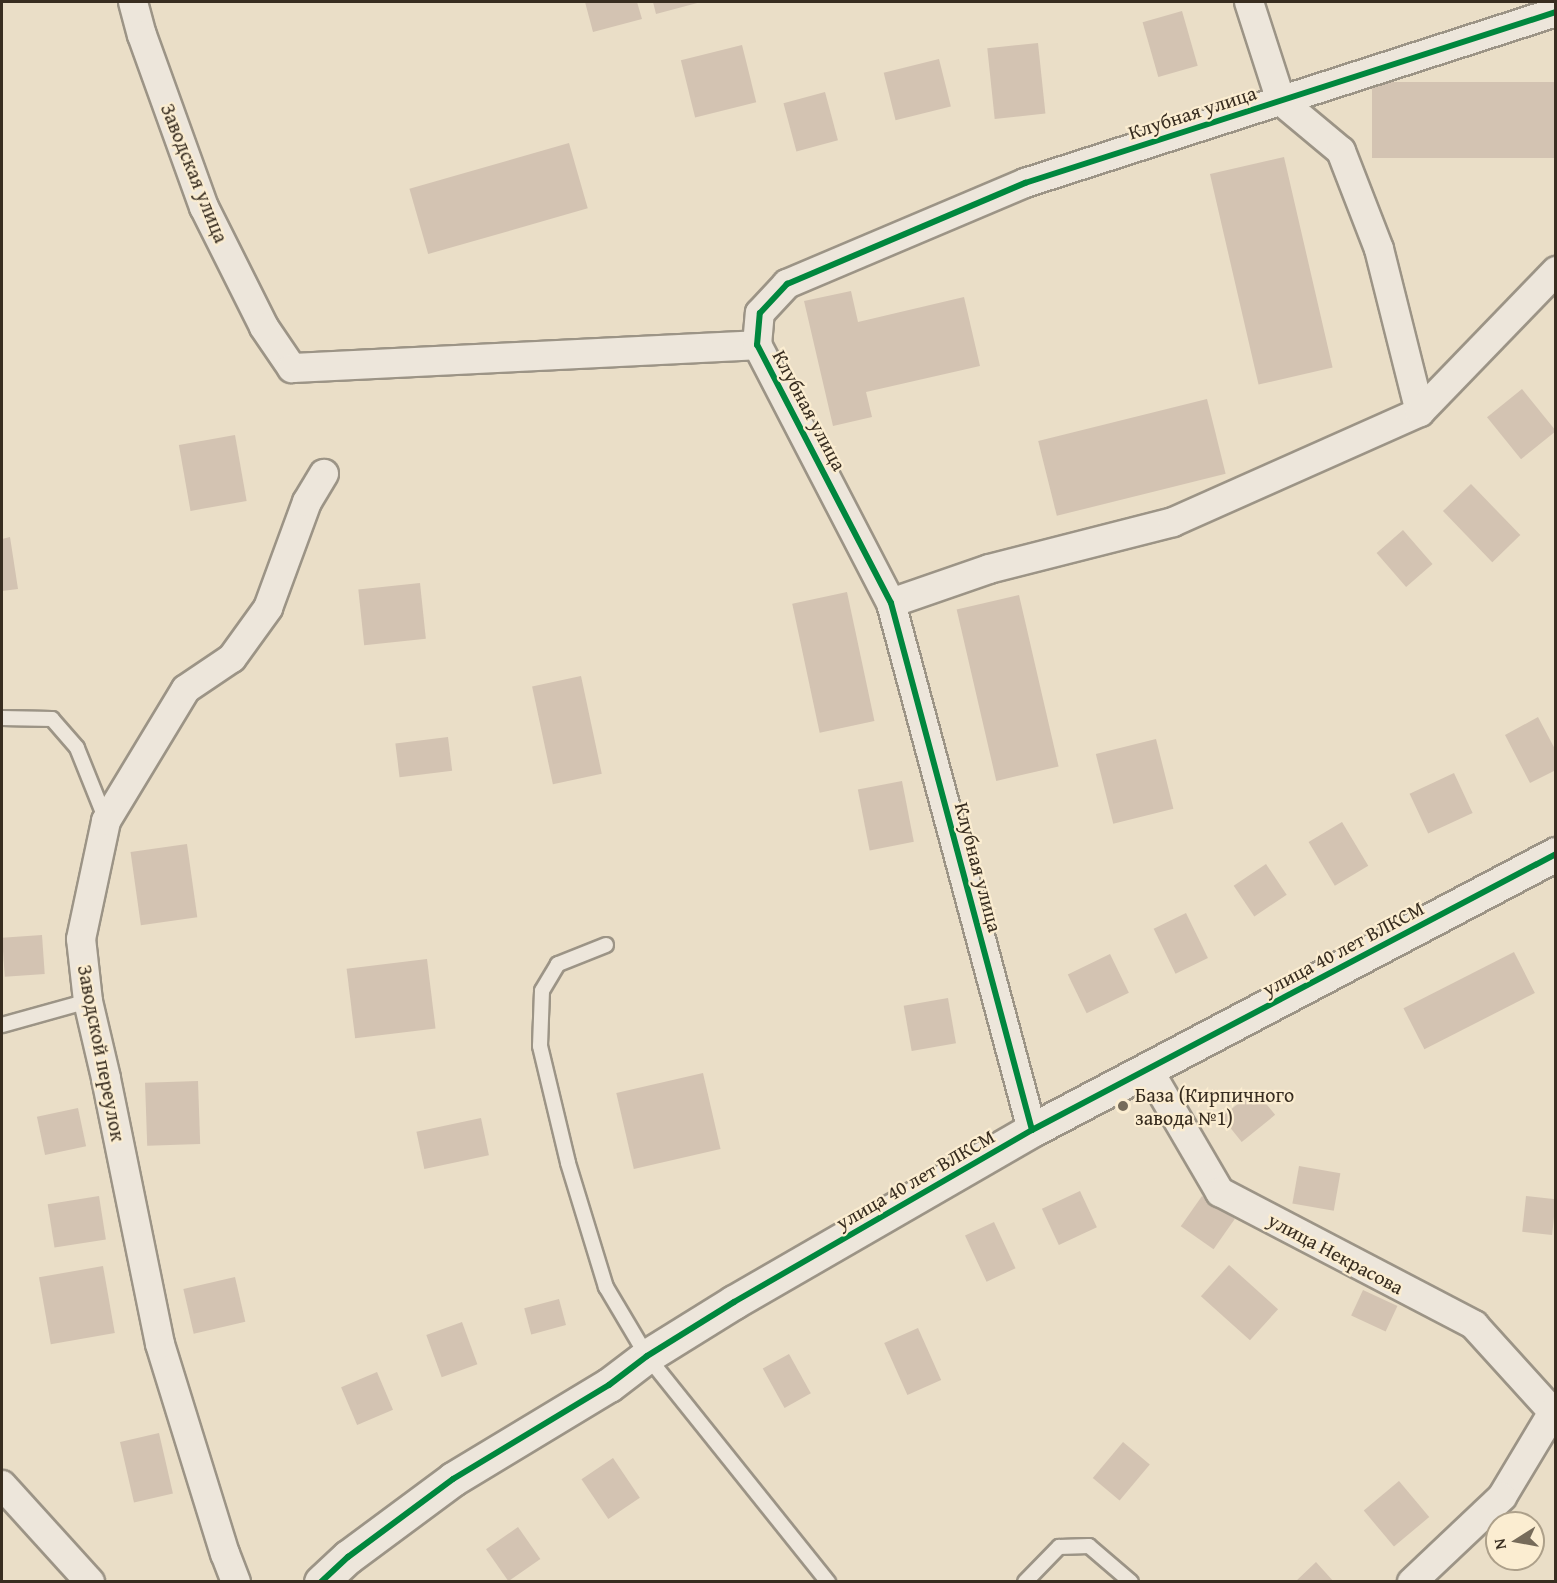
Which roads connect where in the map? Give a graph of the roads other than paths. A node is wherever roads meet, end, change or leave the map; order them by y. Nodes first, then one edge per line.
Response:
1 (133, 2) edge
2 (1249, 2) edge
3 (1556, 12) edge
4 (1281, 101) junction
5 (1556, 271) edge
6 (757, 345) junction
7 (1420, 412) junction
8 (324, 474) dead end
9 (891, 603) junction
10 (2, 718) edge
11 (106, 821) junction
12 (1556, 854) edge
13 (606, 945) dead end
14 (88, 1000) junction
15 (2, 1025) edge
16 (1148, 1070) junction
17 (1032, 1130) junction
18 (647, 1356) junction
19 (3, 1490) edge
20 (90, 1581) edge
21 (236, 1581) edge
22 (321, 1581) edge
23 (828, 1581) edge
24 (1025, 1581) edge
25 (1131, 1581) edge
26 (1412, 1581) edge

1 - 6 street, Заводская улица
2 - 4 street
3 - 4 street, Клубная улица
4 - 6 street, Клубная улица
4 - 7 street
5 - 7 street
6 - 9 street, Клубная улица
7 - 9 street
8 - 11 street, Заводской переулок
9 - 17 street, Клубная улица
10 - 11 lane
11 - 14 street, Заводской переулок
12 - 16 street, улица 40 лет ВЛКСМ
13 - 18 lane
14 - 15 lane
14 - 21 street, Заводской переулок
16 - 17 street, улица 40 лет ВЛКСМ
16 - 26 street, улица Некрасова
17 - 18 street, улица 40 лет ВЛКСМ
18 - 22 street, улица 40 лет ВЛКСМ
18 - 23 lane
19 - 20 street
24 - 25 lane

